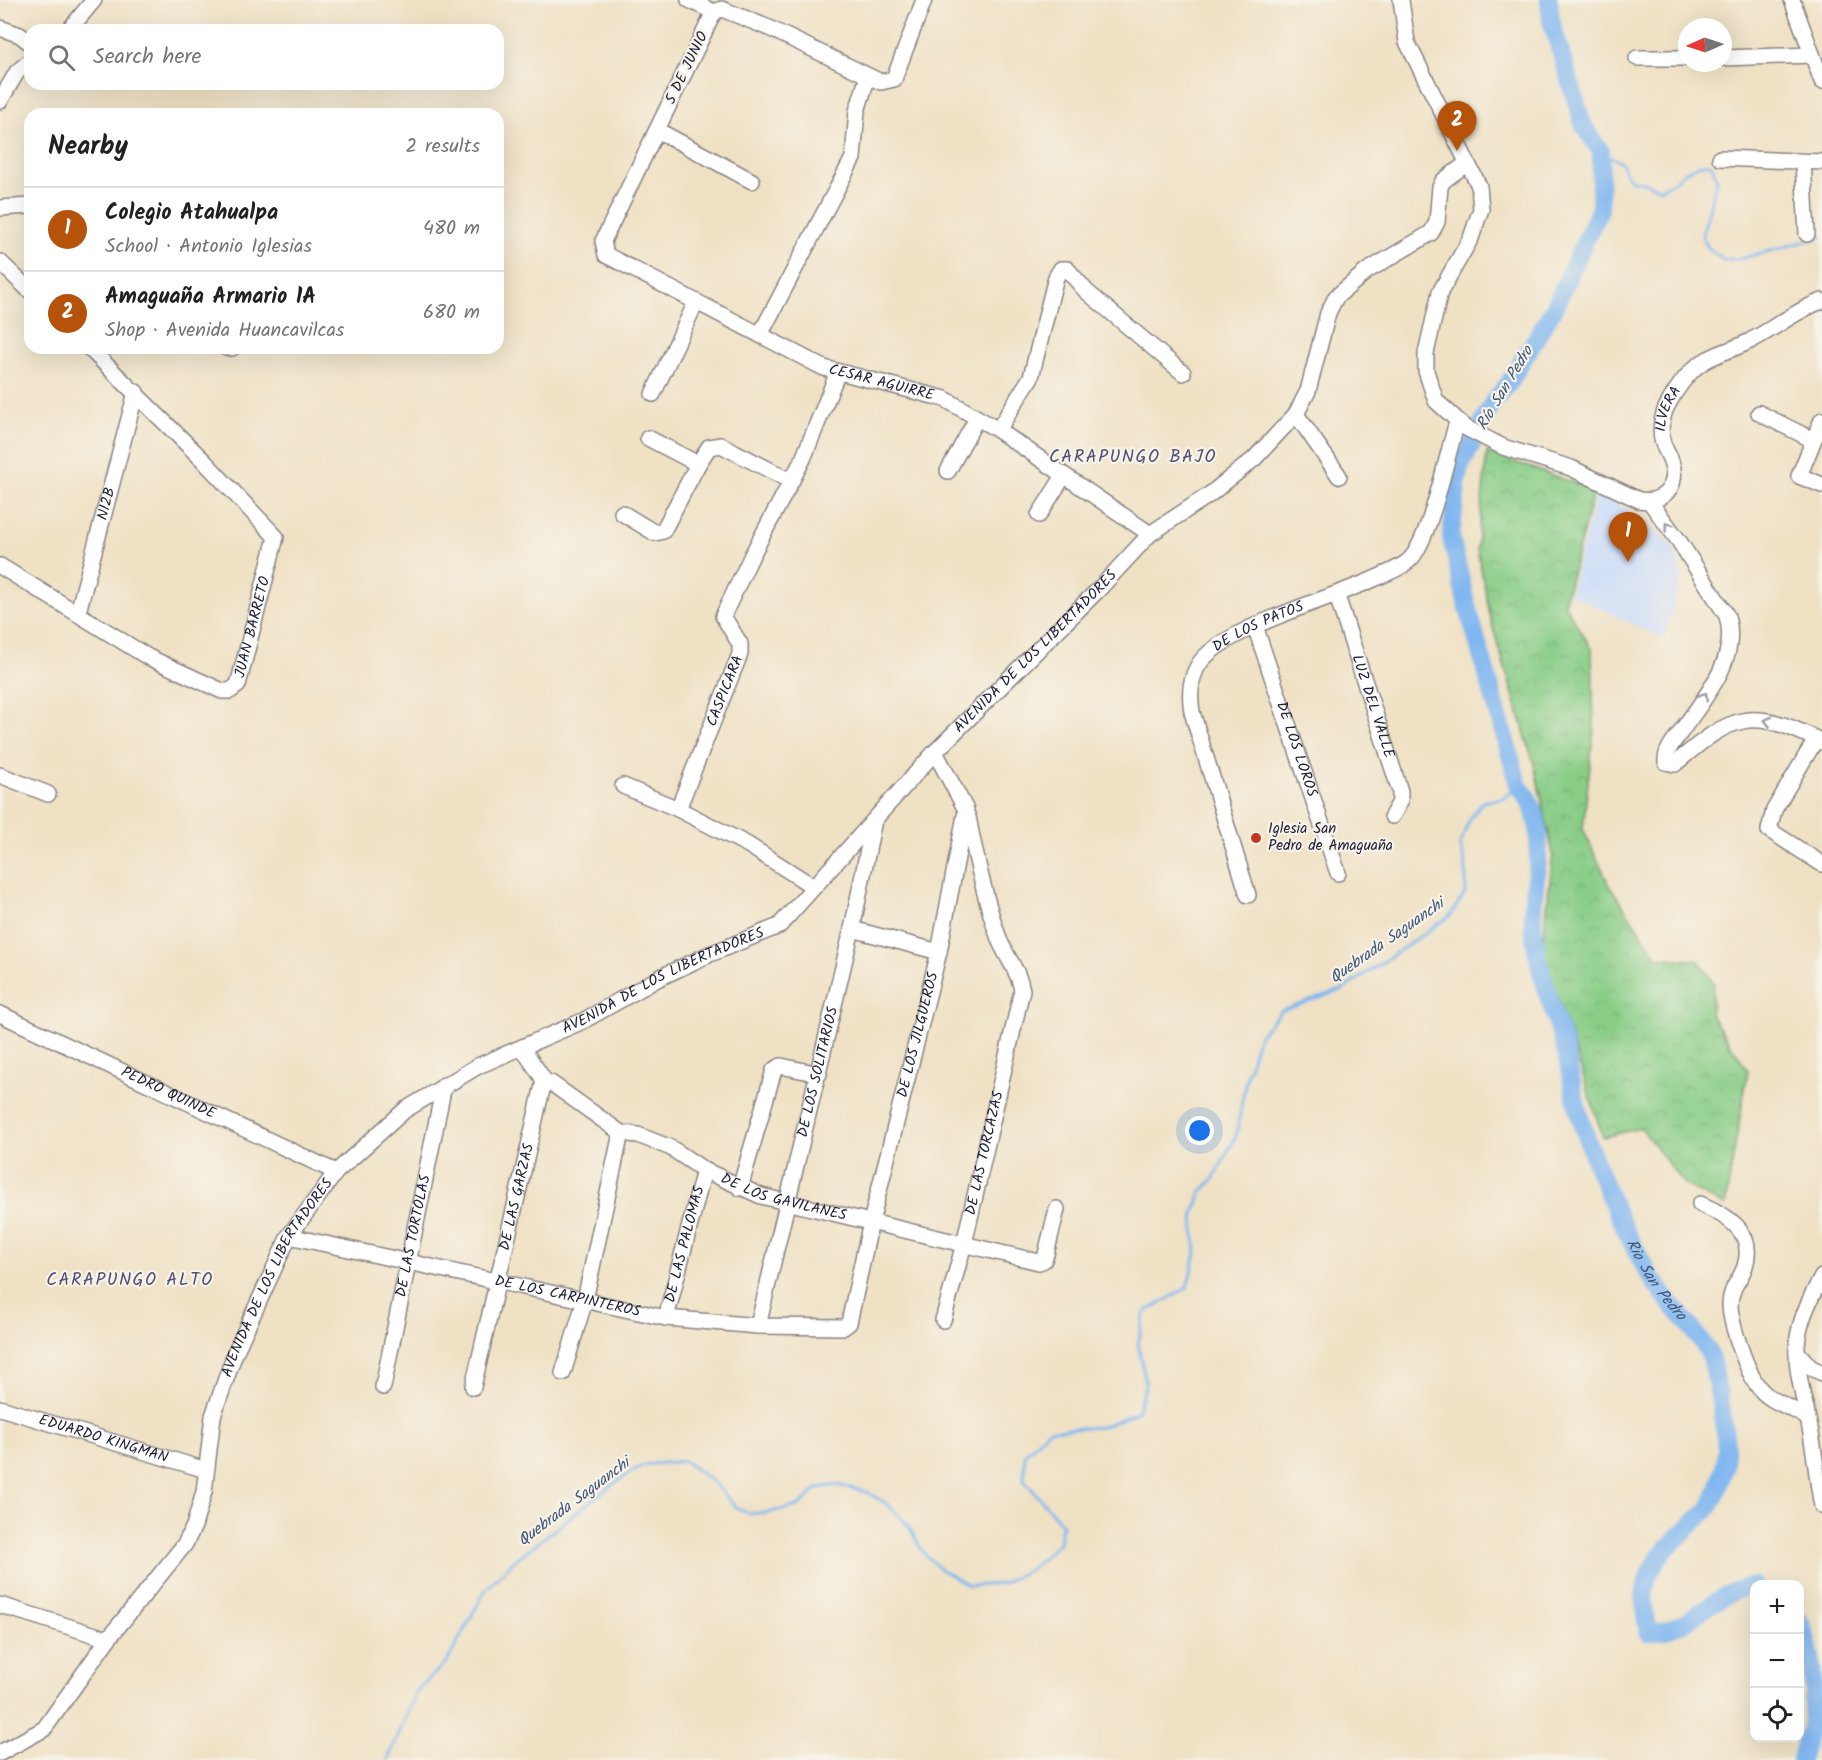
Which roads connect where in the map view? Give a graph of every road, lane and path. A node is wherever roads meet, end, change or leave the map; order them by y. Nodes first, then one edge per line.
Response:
1 (94, 0) edge
2 (689, 0) edge
3 (924, 0) edge
4 (1401, 0) edge
5 (1792, 0) edge
6 (714, 12) junction
7 (74, 24) edge
8 (0, 28) edge
9 (24, 38) edge
10 (1812, 56) junction
11 (1637, 58) dead end
12 (1678, 58) edge
13 (1732, 58) edge
14 (24, 66) edge
15 (868, 76) junction
16 (1822, 81) edge
17 (0, 101) edge
18 (657, 130) junction
19 (1720, 158) dead end
20 (1803, 162) junction
21 (1822, 162) edge
22 (1466, 164) junction
23 (752, 181) dead end
24 (24, 206) edge
25 (0, 208) edge
26 (1807, 234) dead end
27 (603, 249) joint
28 (0, 262) edge
29 (24, 285) edge
30 (1822, 301) edge
31 (696, 302) junction
32 (760, 334) junction
33 (95, 354) edge
34 (838, 372) junction
35 (1183, 373) dead end
36 (135, 392) junction
37 (653, 394) dead end
38 (1759, 413) dead end
39 (1296, 414) junction
40 (978, 418) junction
41 (1822, 420) edge
42 (1462, 425) junction
43 (998, 430) junction
44 (648, 438) dead end
45 (1813, 440) junction
46 (698, 464) junction
47 (948, 471) dead end
48 (1339, 476) dead end
49 (1063, 477) junction
50 (791, 481) junction
51 (1822, 485) edge
52 (1650, 502) junction
53 (622, 513) dead end
54 (1039, 514) dead end
55 (1150, 534) junction
56 (0, 566) edge
57 (1337, 596) junction
58 (78, 612) junction
59 (1255, 626) junction
60 (1819, 740) edge
61 (935, 752) junction
62 (0, 775) edge
63 (623, 786) dead end
64 (48, 794) dead end
65 (678, 809) junction
66 (966, 810) junction
67 (1392, 816) dead end
68 (875, 817) junction
69 (1822, 864) edge
70 (1338, 873) dead end
71 (814, 887) junction
72 (1248, 895) dead end
73 (852, 929) junction
74 (939, 952) junction
75 (0, 1014) edge
76 (523, 1049) junction
77 (819, 1074) junction
78 (546, 1083) junction
79 (444, 1085) junction
80 (621, 1133) junction
81 (704, 1170) junction
82 (336, 1172) junction
83 (740, 1188) junction
84 (789, 1203) junction
85 (1700, 1204) dead end
86 (1057, 1209) dead end
87 (871, 1222) junction
88 (289, 1236) junction
89 (964, 1244) junction
90 (410, 1262) junction
91 (1822, 1277) edge
92 (497, 1281) junction
93 (585, 1300) junction
94 (666, 1318) junction
95 (942, 1320) dead end
96 (849, 1323) joint
97 (758, 1326) junction
98 (1797, 1352) junction
99 (563, 1373) dead end
100 (1822, 1373) edge
101 (383, 1386) dead end
102 (473, 1387) dead end
103 (0, 1408) edge
104 (1807, 1418) junction
105 (206, 1470) junction
106 (1822, 1506) edge
107 (0, 1605) edge
108 (108, 1639) junction
109 (0, 1753) edge

1 - 7 street
2 - 6 street
3 - 15 street, 5 DE JUNIO
4 - 22 street
5 - 10 street
6 - 15 street, 5 DE JUNIO
6 - 18 street, 5 DE JUNIO
8 - 9 street
10 - 13 street
10 - 16 street
11 - 12 street
14 - 17 street
15 - 32 street
18 - 23 street
18 - 27 street, 5 DE JUNIO
19 - 20 street
20 - 21 street
20 - 26 street
22 - 39 street, AVENIDA DE LOS LIBERTADORES
22 - 42 street
24 - 25 street
27 - 31 street, CESAR AGUIRRE
28 - 29 street
30 - 52 street, ILVERA
31 - 32 street, CESAR AGUIRRE
31 - 37 street
32 - 34 street, CESAR AGUIRRE
33 - 36 street
34 - 40 street, CESAR AGUIRRE
34 - 50 street, CASPICARA
35 - 43 street
36 - 58 street, N12B
36 - 58 street, JUAN BARRETO
38 - 45 street
39 - 48 street
39 - 55 street, AVENIDA DE LOS LIBERTADORES
40 - 43 street, CESAR AGUIRRE
40 - 47 street
41 - 45 street
42 - 52 street
42 - 57 street, DE LOS PATOS
43 - 49 street, CESAR AGUIRRE
44 - 46 street
45 - 51 street
46 - 50 street
46 - 53 street
49 - 54 street
49 - 55 street, CESAR AGUIRRE
50 - 65 street, CASPICARA
60 -> 52 street
55 - 61 street, AVENIDA DE LOS LIBERTADORES
56 - 58 street, JUAN BARRETO
57 - 59 street, DE LOS PATOS
57 - 67 street, LUZ DEL VALLE
59 - 70 street, DE LOS LOROS
59 - 72 street, DE LOS PATOS
60 - 69 street
61 - 66 street
61 - 68 street, AVENIDA DE LOS LIBERTADORES
62 - 64 street
63 - 65 street
65 - 71 street
66 - 74 street, DE LOS JILGUEROS
66 - 89 street, DE LAS TORCAZAS
68 - 71 street, AVENIDA DE LOS LIBERTADORES
68 - 73 street, DE LOS SOLITARIOS
71 - 76 street, AVENIDA DE LOS LIBERTADORES
73 - 74 street
73 - 77 street, DE LOS SOLITARIOS
74 - 87 street, DE LOS JILGUEROS
75 - 82 street, PEDRO QUINDE
76 - 78 street
76 - 79 street, AVENIDA DE LOS LIBERTADORES
77 - 83 street
77 - 84 street, DE LOS SOLITARIOS
78 - 80 street, DE LOS GAVILANES
78 - 92 street, DE LAS GARZAS
79 - 82 street, AVENIDA DE LOS LIBERTADORES
79 - 90 street, DE LAS TORTOLAS
80 - 81 street, DE LOS GAVILANES
80 - 93 street
81 - 83 street, DE LOS GAVILANES
81 - 94 street, DE LAS PALOMAS
82 - 88 street, AVENIDA DE LOS LIBERTADORES
83 - 84 street, DE LOS GAVILANES
84 - 87 street, DE LOS GAVILANES
84 - 97 street, DE LOS SOLITARIOS
85 - 104 street
86 - 89 street, DE LOS GAVILANES
87 - 89 street, DE LOS GAVILANES
87 - 96 street, DE LOS JILGUEROS
88 - 90 street, DE LOS CARPINTEROS
88 - 105 street, AVENIDA DE LOS LIBERTADORES
89 - 95 street, DE LAS TORCAZAS
90 - 92 street, DE LOS CARPINTEROS
90 - 101 street, DE LAS TORTOLAS
91 - 98 street
92 - 93 street, DE LOS CARPINTEROS
92 - 102 street, DE LAS GARZAS
93 - 94 street, DE LOS CARPINTEROS
93 - 99 street
94 - 97 street, DE LOS CARPINTEROS
96 - 97 street, DE LOS CARPINTEROS
98 - 100 street
98 - 104 street
103 - 105 street, EDUARDO KINGMAN
104 - 106 street
105 - 108 street, AVENIDA DE LOS LIBERTADORES
107 - 108 street
108 - 109 street, AVENIDA DE LOS LIBERTADORES

